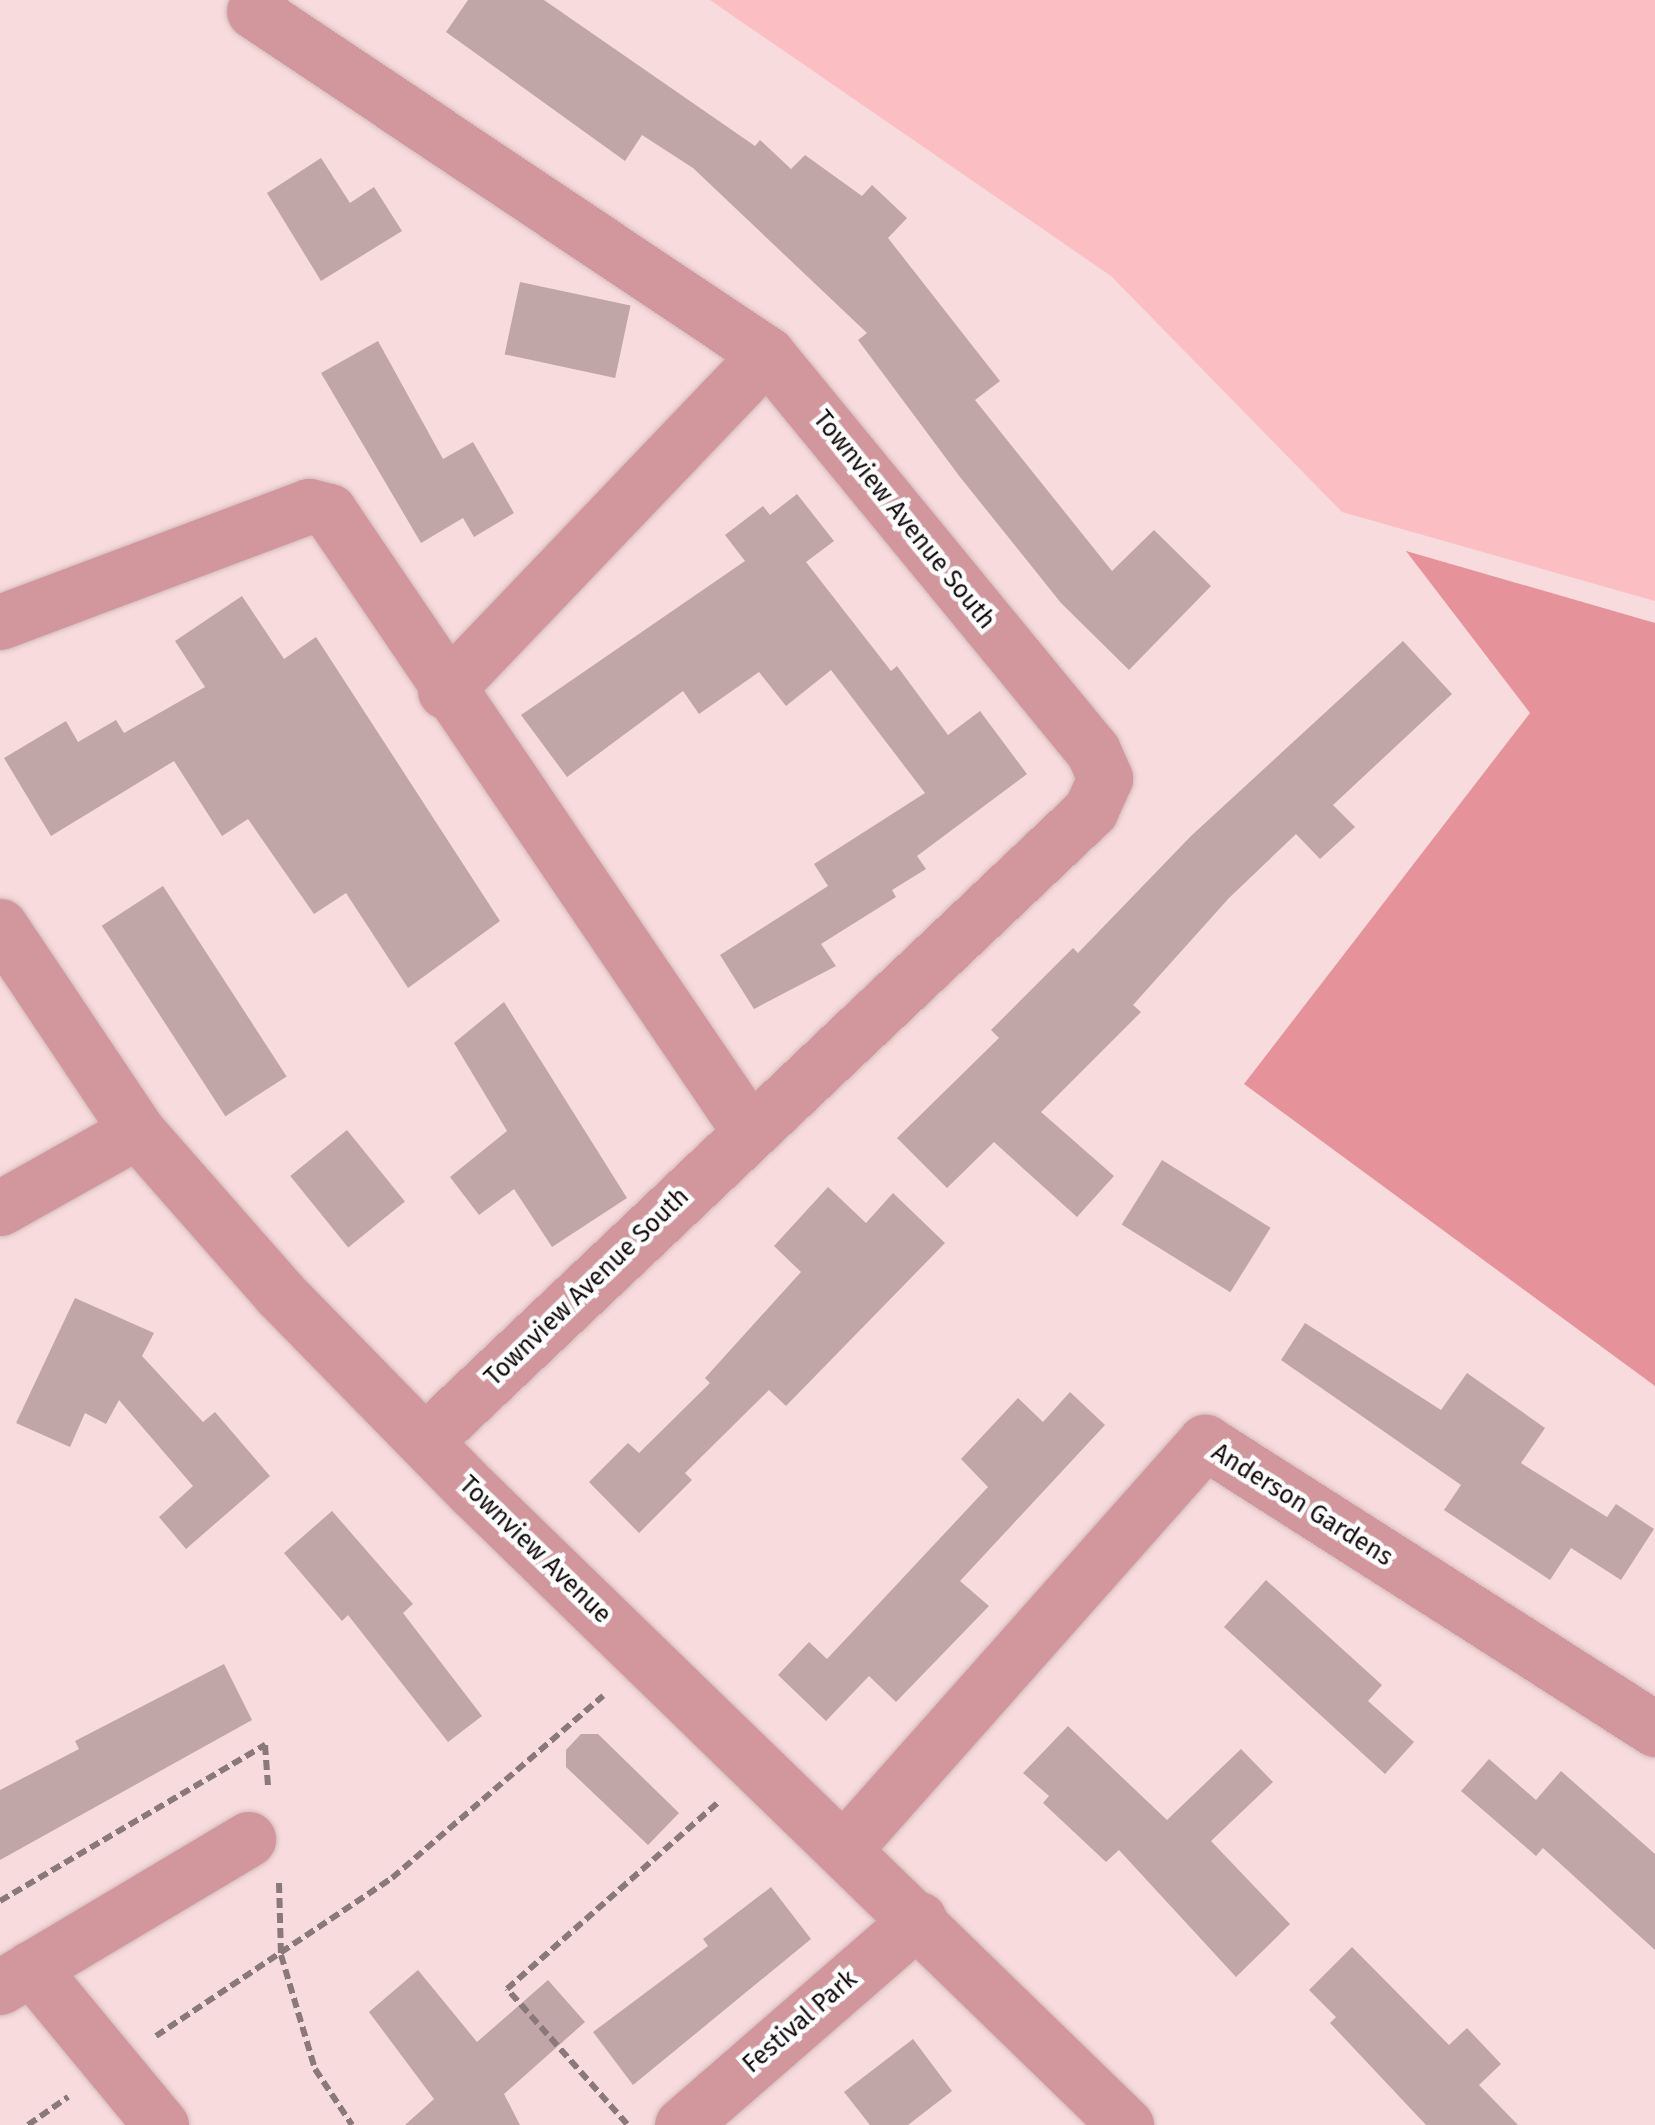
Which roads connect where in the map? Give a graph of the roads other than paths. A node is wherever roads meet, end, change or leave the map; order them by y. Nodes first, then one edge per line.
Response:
1 (254, 11) dead end
2 (768, 354) junction
3 (0, 622) edge
4 (445, 691) junction
5 (0, 926) edge
6 (136, 1130) junction
7 (750, 1132) junction
8 (0, 1208) edge
9 (425, 1442) junction
10 (1655, 1729) edge
11 (248, 1839) dead end
12 (845, 1848) junction
13 (919, 1919) junction
14 (16, 1977) edge
15 (148, 2120) edge
16 (682, 2125) edge
17 (1126, 2125) edge

1 - 2 street, Townview Avenue South
2 - 4 street
2 - 7 street, Townview Avenue South
3 - 4 street
4 - 7 street
5 - 6 street, Townview Avenue
6 - 8 street
6 - 9 street, Townview Avenue
7 - 9 street, Townview Avenue South
9 - 12 street, Townview Avenue
10 - 12 street, Anderson Gardens
11 - 14 street
12 - 13 street, Townview Avenue
13 - 16 street, Festival Park
13 - 17 street, Townview Avenue
14 - 15 street

